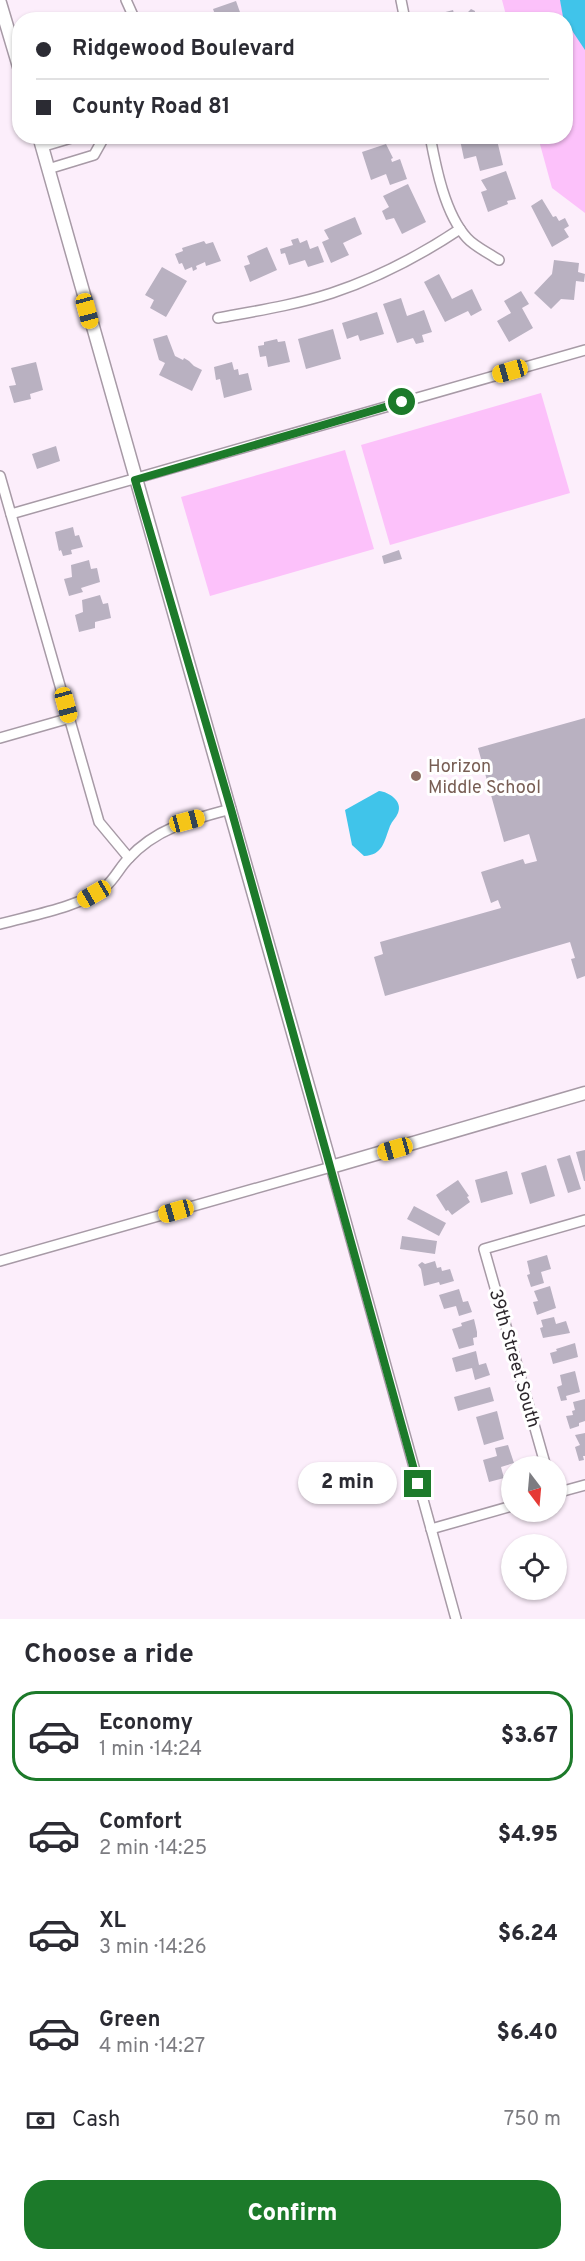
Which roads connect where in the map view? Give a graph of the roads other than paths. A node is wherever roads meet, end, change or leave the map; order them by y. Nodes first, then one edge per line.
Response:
1 (0, 3) edge
2 (12, 43) edge
3 (41, 144) edge
4 (100, 144) edge
5 (432, 144) edge
6 (48, 169) junction
7 (460, 229) junction
8 (499, 260) dead end
9 (218, 318) dead end
10 (585, 350) edge
11 (0, 476) edge
12 (135, 480) junction
13 (11, 514) junction
14 (70, 718) junction
15 (0, 738) edge
16 (231, 809) junction
17 (129, 858) junction
18 (0, 924) edge
19 (585, 1093) edge
20 (331, 1167) junction
21 (585, 1220) edge
22 (0, 1261) edge
23 (543, 1456) edge
24 (585, 1485) edge
25 (567, 1490) edge
26 (501, 1509) edge
27 (431, 1529) junction
28 (456, 1619) edge

1 - 2 street
3 - 6 street
4 - 6 street
5 - 7 street
6 - 12 street
7 - 8 street
7 - 9 street
10 - 12 street
11 - 13 street
12 - 13 street
12 - 16 street
13 - 14 street
14 - 15 street
14 - 17 street
16 - 17 street
16 - 20 street
17 - 18 street
19 - 20 street
20 - 22 street
20 - 27 street
21 - 23 street, 39th Street South
24 - 25 street
26 - 27 street
27 - 28 street

